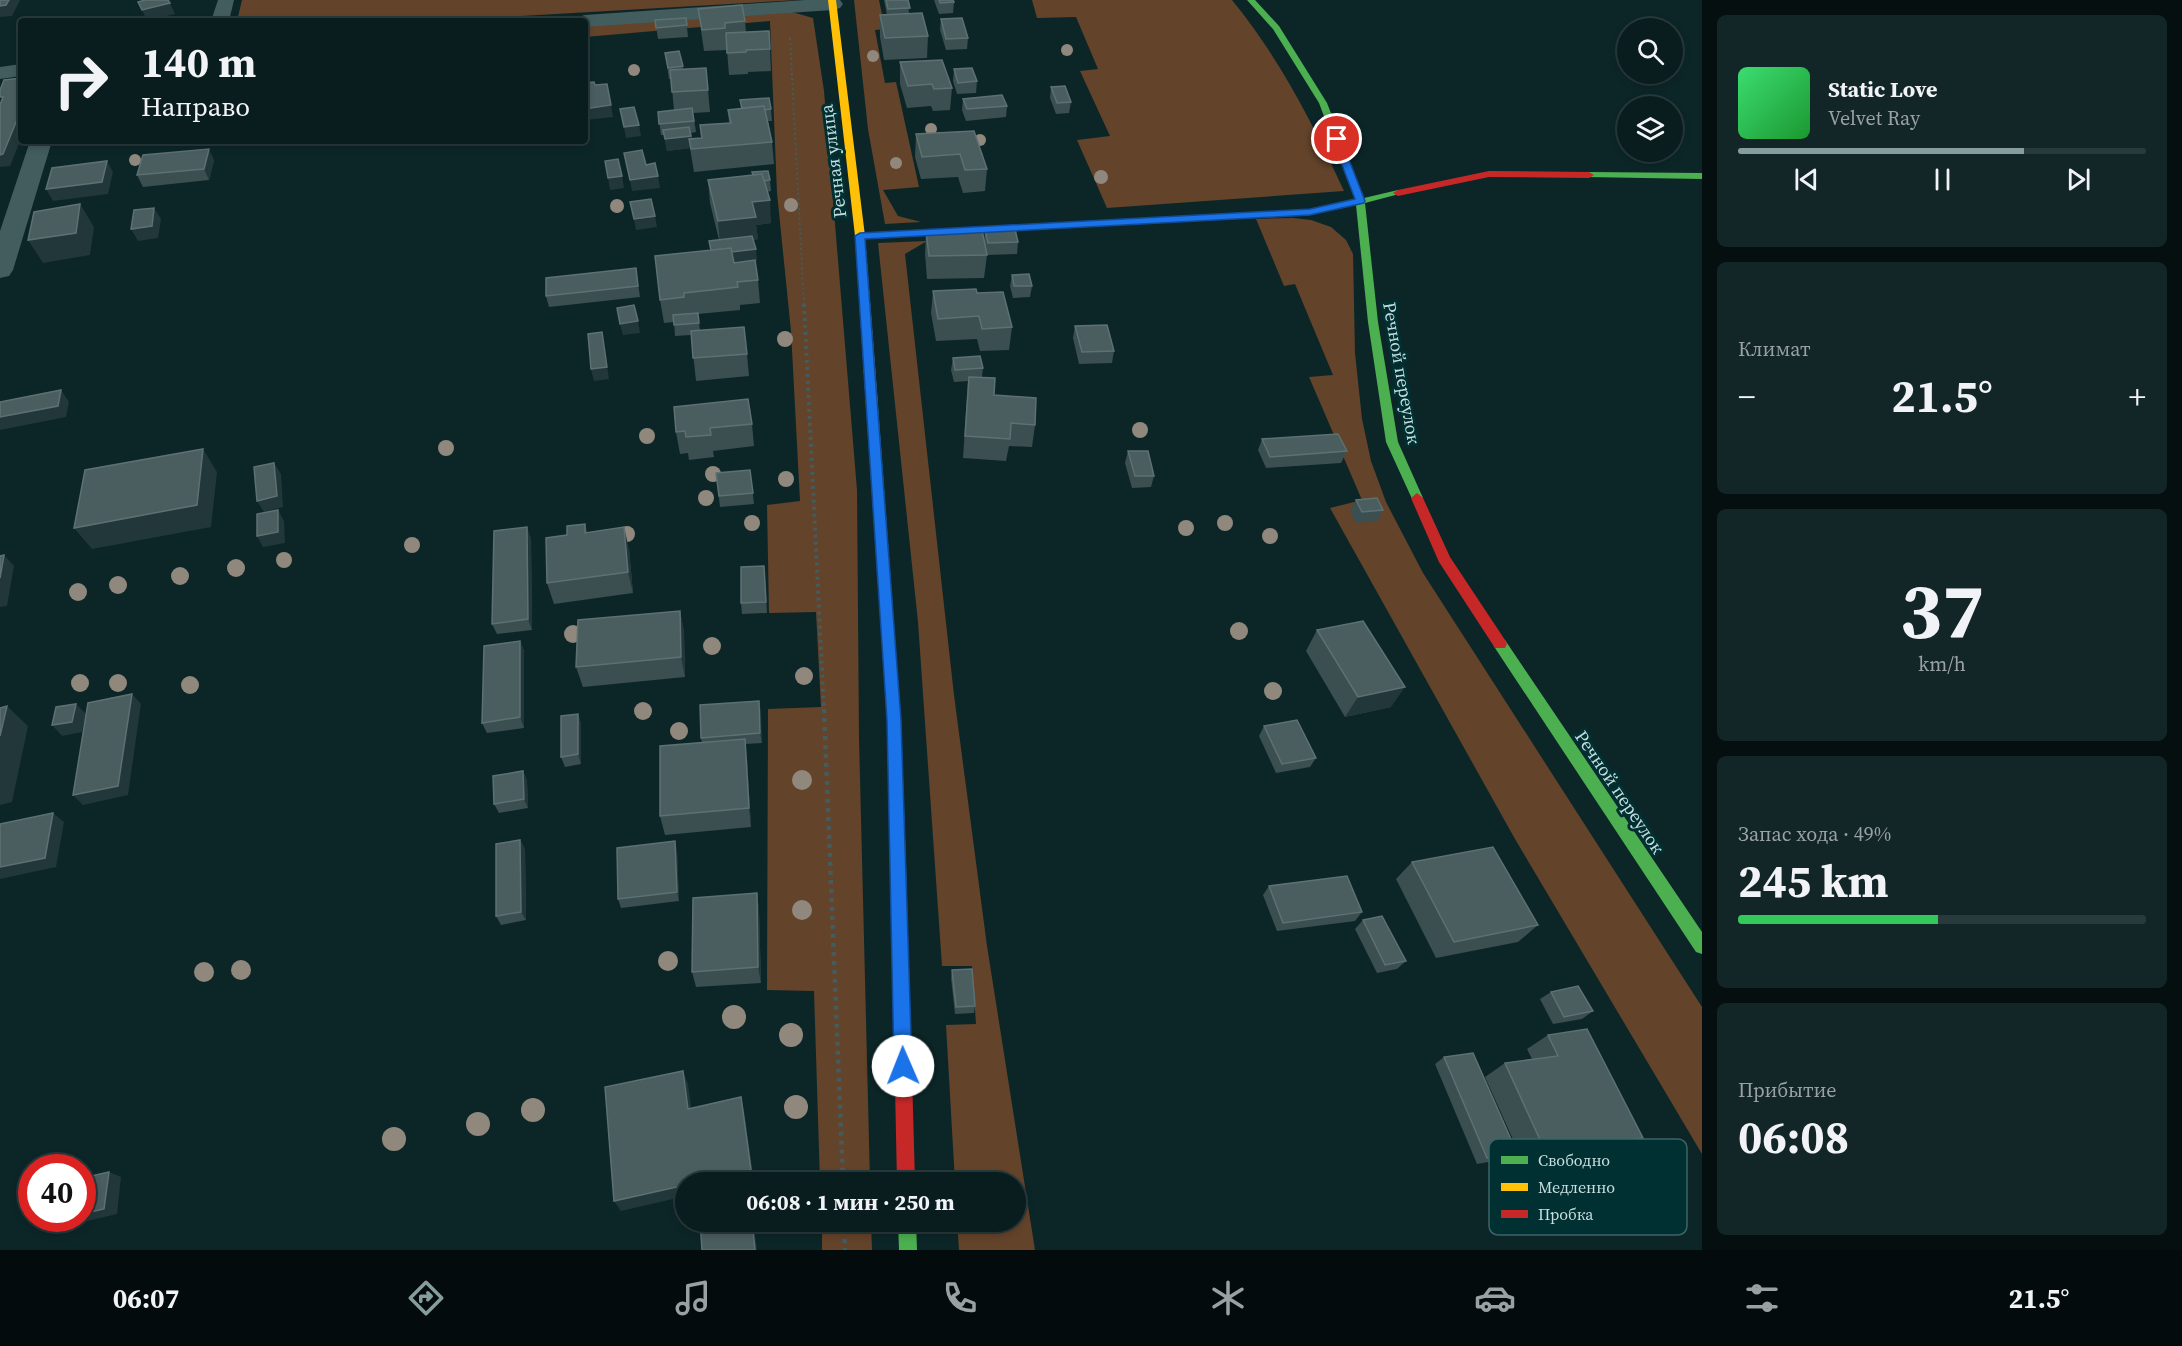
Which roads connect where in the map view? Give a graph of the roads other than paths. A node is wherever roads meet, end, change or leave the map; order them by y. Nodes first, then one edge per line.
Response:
1 (226, 0) edge
2 (1251, 0) edge
3 (833, 2) edge
4 (221, 18) edge
5 (588, 21) edge
6 (18, 70) edge
7 (0, 73) edge
8 (40, 144) edge
9 (1702, 176) edge
10 (1360, 201) junction
11 (860, 236) junction
12 (0, 270) edge
13 (1702, 946) edge
14 (906, 1172) edge
15 (907, 1232) edge
16 (908, 1250) edge

1 - 4 lane
2 - 10 street, Речной переулок
3 - 5 street
3 - 11 street, Речная улица
6 - 7 street
8 - 12 street
9 - 10 street
10 - 11 street
10 - 13 street, Речной переулок
11 - 14 street, Речная улица
15 - 16 street

